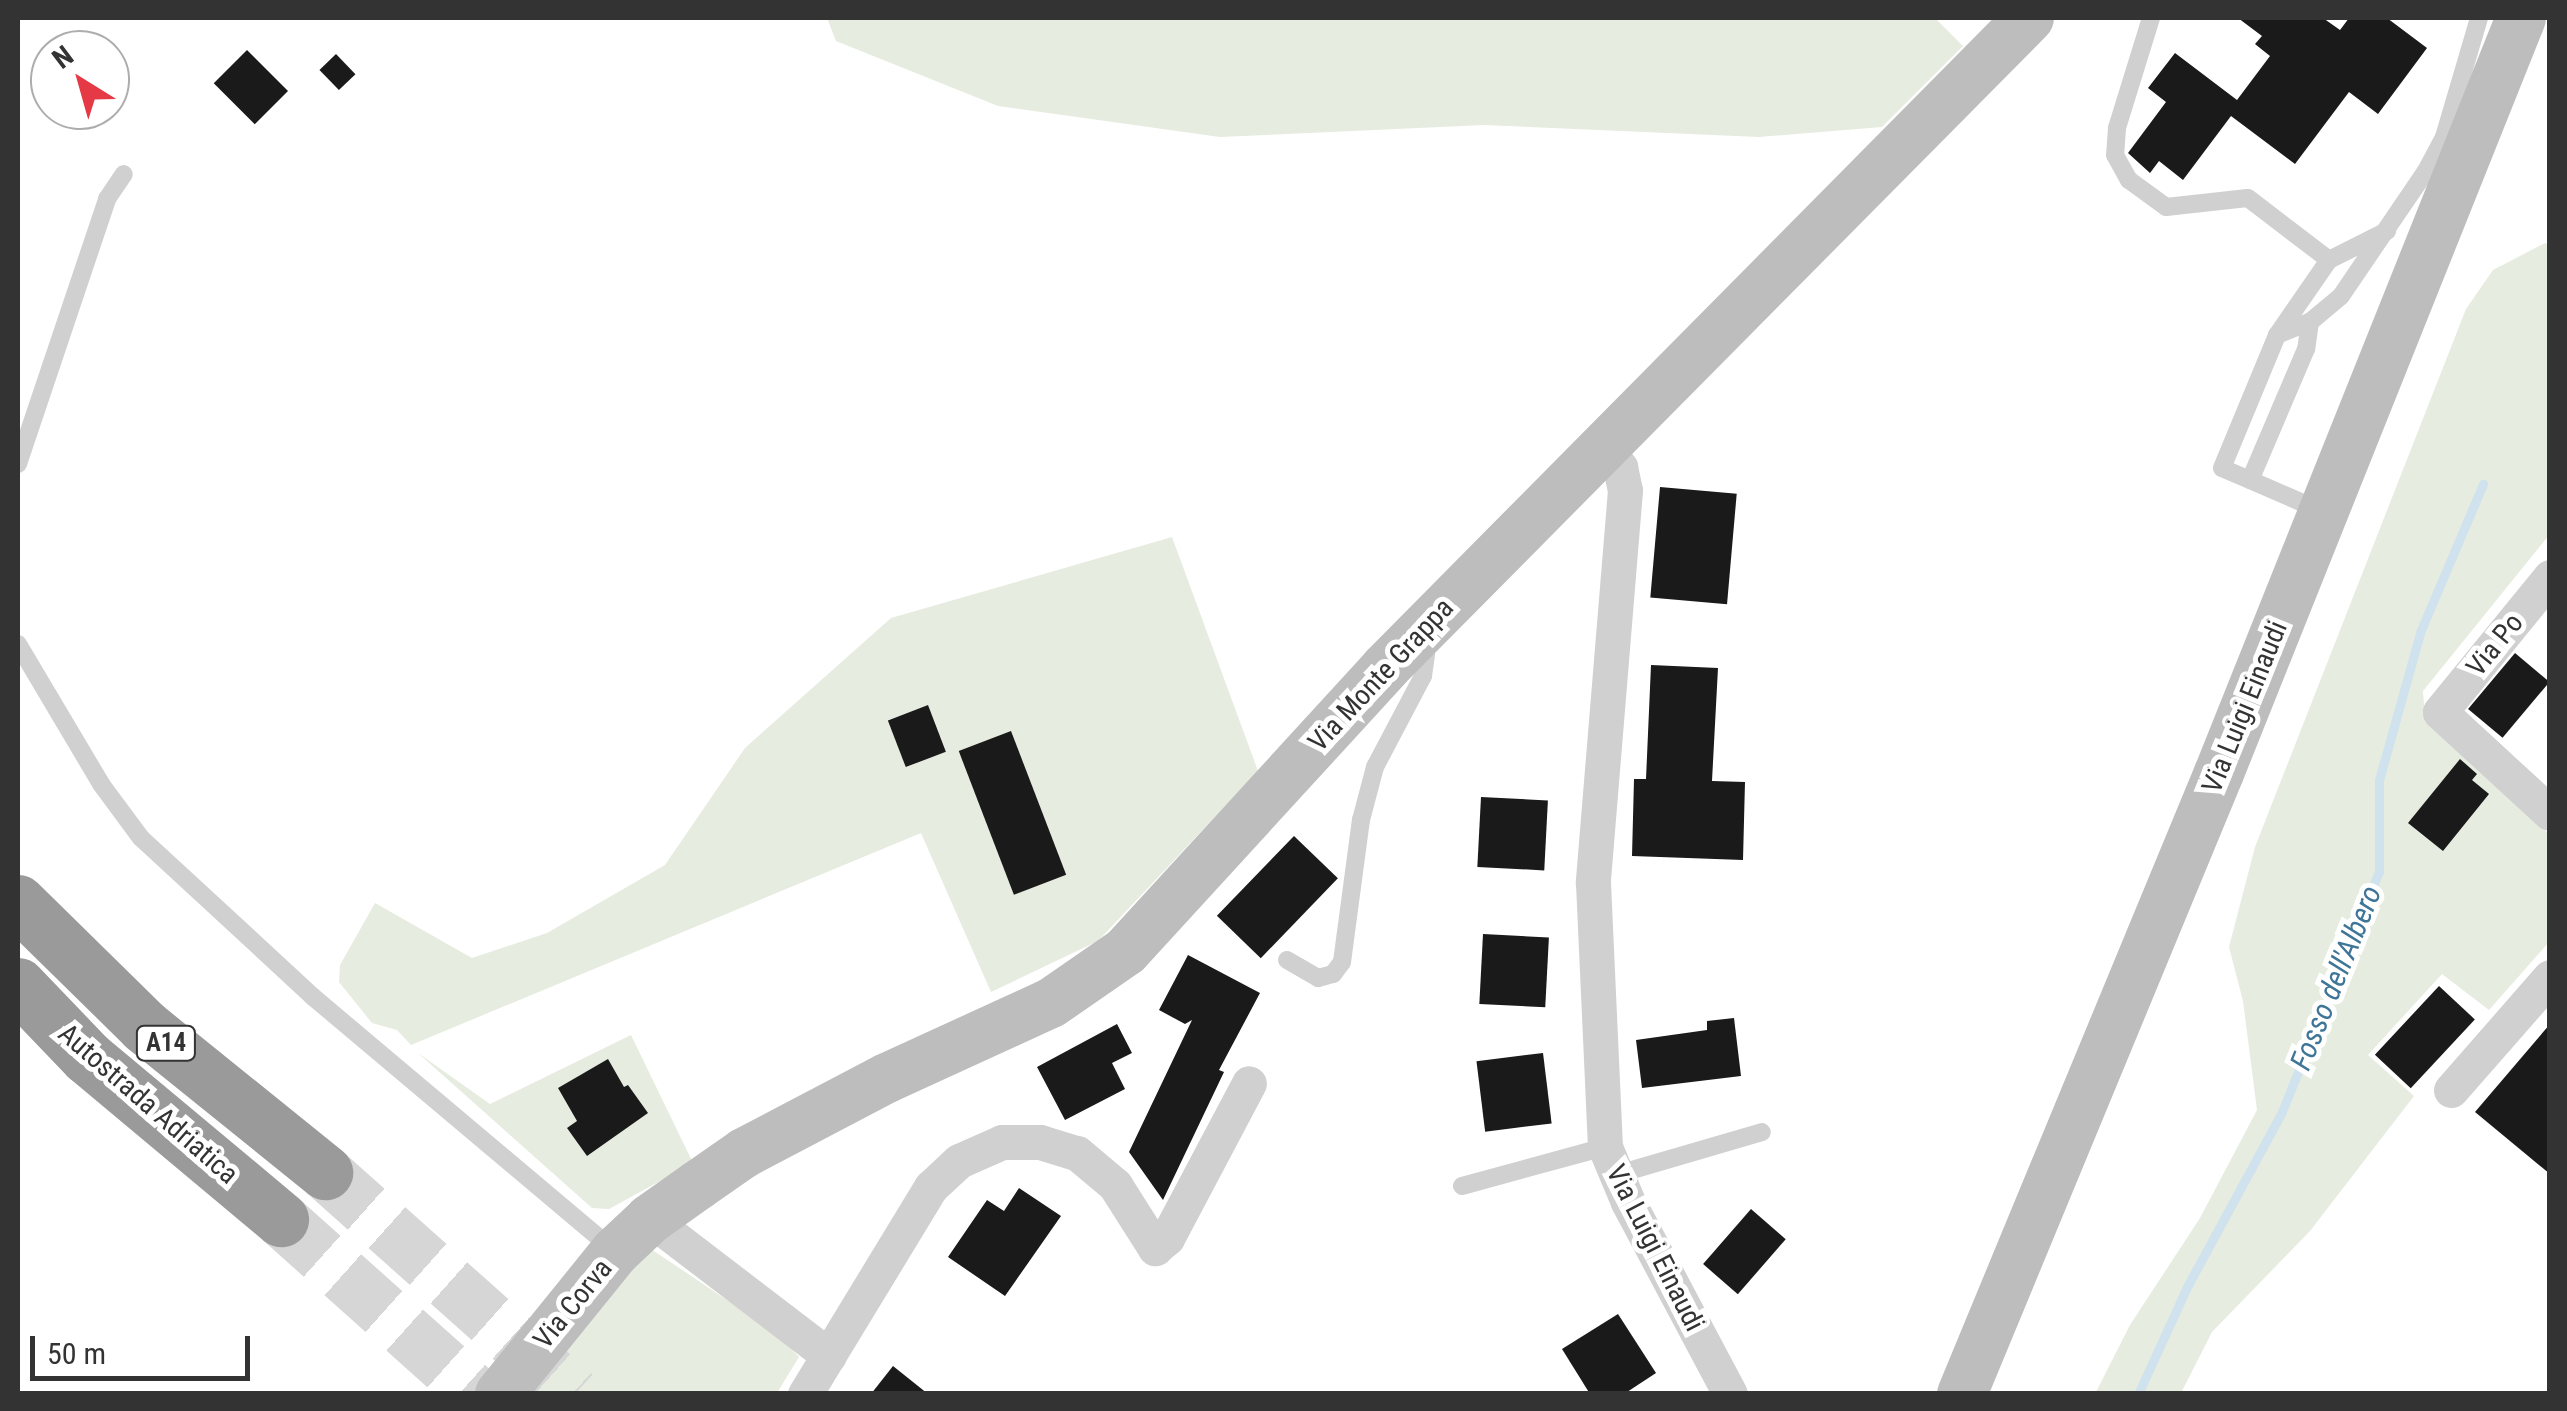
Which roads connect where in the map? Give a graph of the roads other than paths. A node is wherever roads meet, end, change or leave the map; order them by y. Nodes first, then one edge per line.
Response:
1 (2029, 18) edge
2 (2151, 18) edge
3 (2479, 18) edge
4 (2521, 18) edge
5 (124, 174) dead end
6 (2388, 231) junction
7 (2329, 260) junction
8 (2310, 322) junction
9 (2278, 336) junction
10 (1602, 446) junction
11 (18, 464) edge
12 (2250, 480) junction
13 (2322, 511) junction
14 (2550, 577) edge
15 (1419, 633) junction
16 (18, 644) edge
17 (2550, 813) edge
18 (18, 902) edge
19 (1287, 960) dead end
20 (2550, 977) edge
21 (18, 986) edge
22 (1249, 1083) dead end
23 (2450, 1090) dead end
24 (1762, 1132) dead end
25 (1610, 1161) junction
26 (325, 1172) tunnel mouth
27 (1462, 1186) dead end
28 (281, 1220) tunnel mouth
29 (633, 1236) junction
30 (829, 1356) junction
31 (500, 1394) edge
32 (805, 1394) edge
33 (1730, 1394) edge
34 (1962, 1394) edge

1 - 10 street, Via Monte Grappa
2 - 7 lane
3 - 6 lane
4 - 13 street, Via Luigi Einaudi
5 - 11 lane
6 - 7 lane
6 - 8 lane
7 - 9 lane
8 - 9 lane
8 - 12 lane
9 - 12 lane
10 - 15 street, Via Monte Grappa
10 - 25 street, Via Luigi Einaudi
12 - 13 lane
13 - 34 street, Via Luigi Einaudi
14 - 17 street, Via Po
15 - 19 lane
15 - 29 street, Via Monte Grappa
16 - 29 lane
18 - 26 highway, Autostrada Adriatica / A14
20 - 23 street
21 - 28 highway, Autostrada Adriatica / A14
22 - 30 street
24 - 25 lane
25 - 27 lane
25 - 33 street, Via Luigi Einaudi
29 - 30 street
29 - 31 street, Via Corva
30 - 32 street

